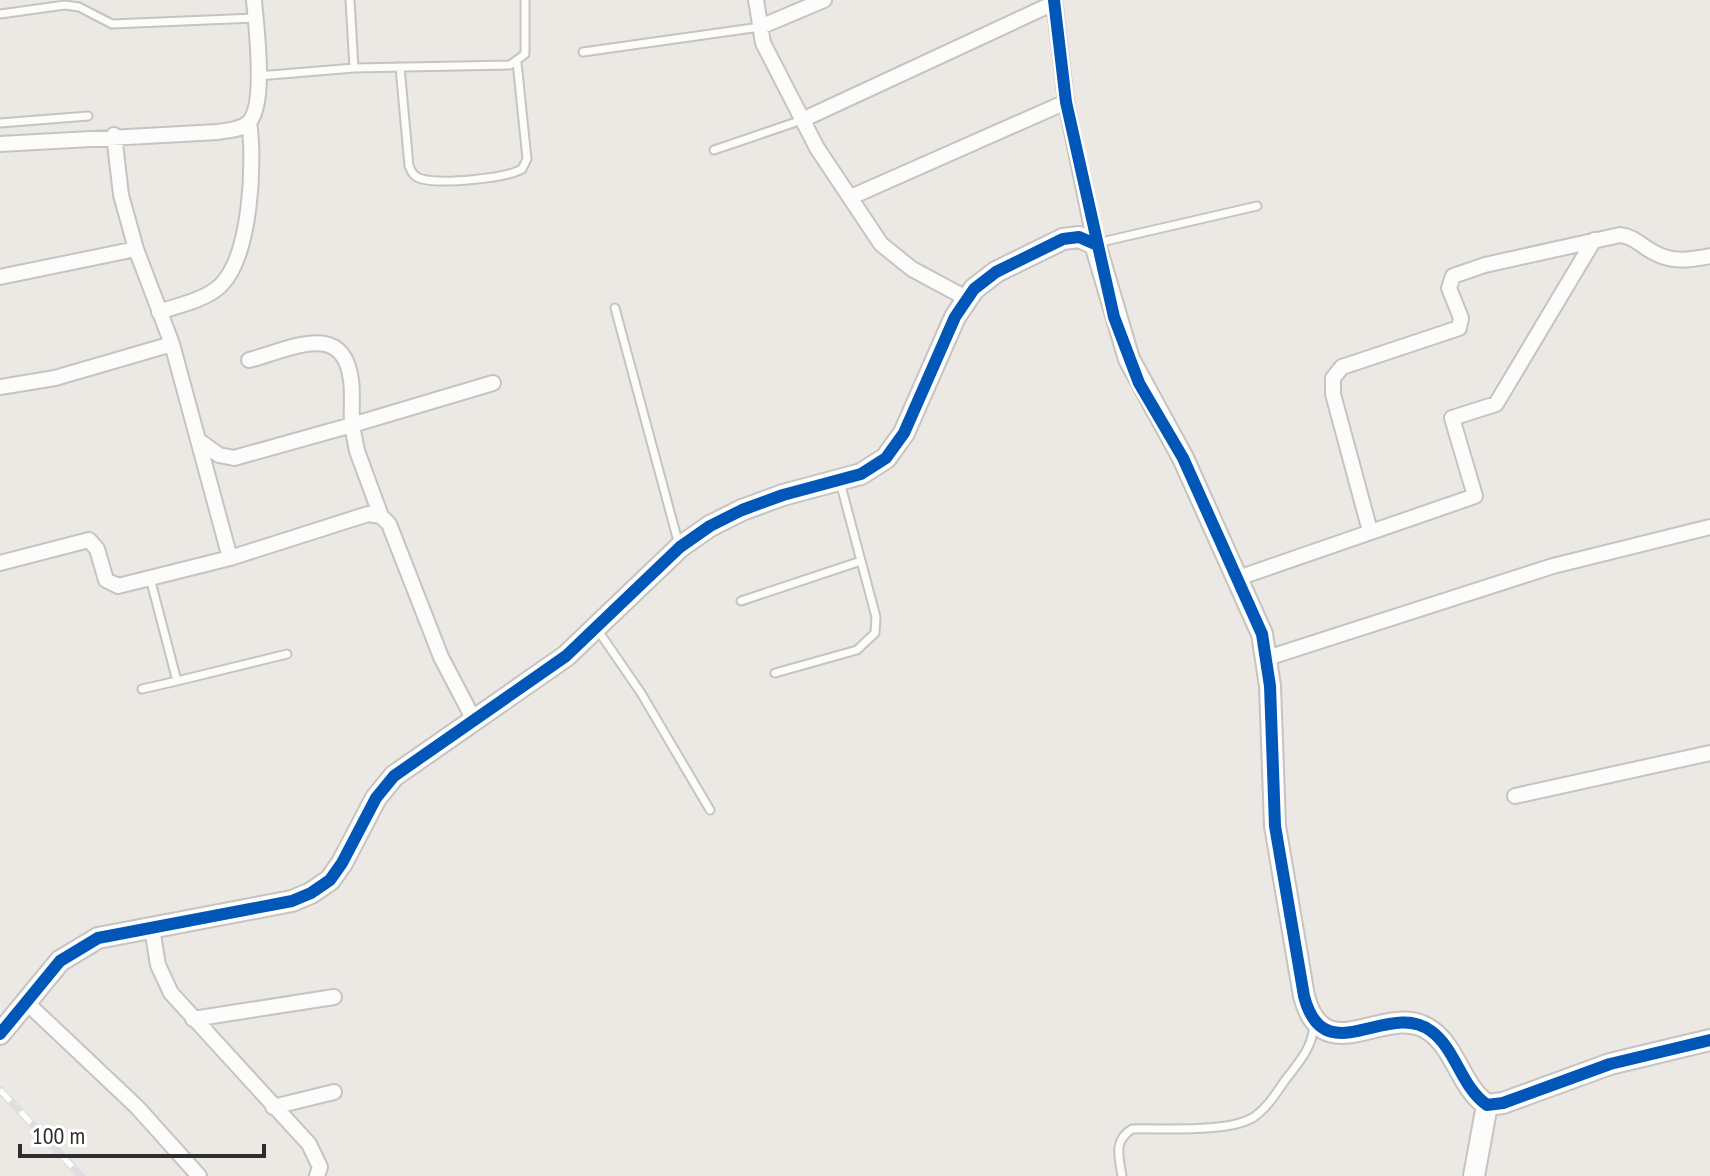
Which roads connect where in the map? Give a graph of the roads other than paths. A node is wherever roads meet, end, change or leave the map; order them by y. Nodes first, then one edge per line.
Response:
1 (254, 0) edge
2 (350, 0) edge
3 (525, 0) edge
4 (756, 0) edge
5 (824, 0) edge
6 (1054, 1) edge
7 (0, 14) edge
8 (255, 18) junction
9 (760, 27) junction
10 (583, 52) dead end
11 (517, 62) junction
12 (400, 67) junction
13 (354, 68) junction
14 (258, 76) junction
15 (1066, 102) junction
16 (88, 116) dead end
17 (802, 120) junction
18 (249, 122) junction
19 (0, 123) edge
20 (114, 135) junction
21 (0, 144) edge
22 (714, 150) dead end
23 (851, 197) junction
24 (1257, 206) dead end
25 (1594, 240) junction
26 (1095, 244) junction
27 (136, 249) junction
28 (1710, 256) edge
29 (0, 277) edge
30 (966, 298) junction
31 (615, 308) dead end
32 (159, 312) junction
33 (172, 344) junction
34 (249, 360) dead end
35 (493, 383) dead end
36 (0, 387) edge
37 (352, 425) junction
38 (198, 440) junction
39 (839, 480) junction
40 (381, 516) junction
41 (1710, 527) edge
42 (1370, 531) junction
43 (680, 547) junction
44 (230, 558) junction
45 (861, 561) junction
46 (0, 563) edge
47 (150, 578) junction
48 (1238, 578) junction
49 (741, 601) dead end
50 (597, 629) junction
51 (287, 654) dead end
52 (1267, 658) junction
53 (775, 673) dead end
54 (177, 681) junction
55 (142, 689) dead end
56 (475, 722) junction
57 (1710, 753) edge
58 (1515, 796) dead end
59 (710, 810) dead end
60 (152, 928) junction
61 (334, 997) dead end
62 (27, 1003) junction
63 (193, 1019) junction
64 (1314, 1023) junction
65 (2, 1026) edge
66 (1710, 1040) edge
67 (334, 1092) dead end
68 (1487, 1105) junction
69 (273, 1107) junction
70 (199, 1176) edge
71 (320, 1176) edge
72 (1122, 1176) edge
73 (1474, 1176) edge

1 - 8 street
2 - 13 lane
3 - 11 lane
4 - 9 street
5 - 9 street
6 - 15 street
6 - 17 street
7 - 8 lane
8 - 14 street
9 - 10 lane
9 - 17 street
11 - 12 lane
11 - 12 lane
12 - 13 lane
13 - 14 lane
14 - 18 street
15 - 23 street
15 - 26 street
16 - 19 lane
17 - 22 lane
17 - 23 street
18 - 20 street
18 - 32 street
20 - 21 street
20 - 27 street
23 - 30 street
24 - 26 lane
25 - 28 street
25 - 42 street
25 - 42 street
26 - 30 street
26 - 48 street
27 - 29 street
27 - 32 street
30 - 39 street
31 - 43 lane
32 - 33 street
33 - 36 street
33 - 38 street
34 - 37 street
35 - 37 street
37 - 38 street
37 - 40 street
38 - 44 street
39 - 43 street
39 - 45 lane
40 - 44 street
40 - 56 street
41 - 52 street
42 - 48 street
43 - 50 street
44 - 47 street
45 - 49 lane
45 - 53 lane
46 - 47 street
47 - 54 lane
48 - 52 street
50 - 56 street
50 - 59 lane
51 - 54 lane
52 - 64 street
54 - 55 lane
56 - 60 street
57 - 58 street
60 - 62 street
60 - 63 street
61 - 63 street
62 - 65 street
62 - 70 street
63 - 69 street
64 - 68 street
64 - 72 lane
66 - 68 street
67 - 69 street
68 - 73 street
69 - 71 street

